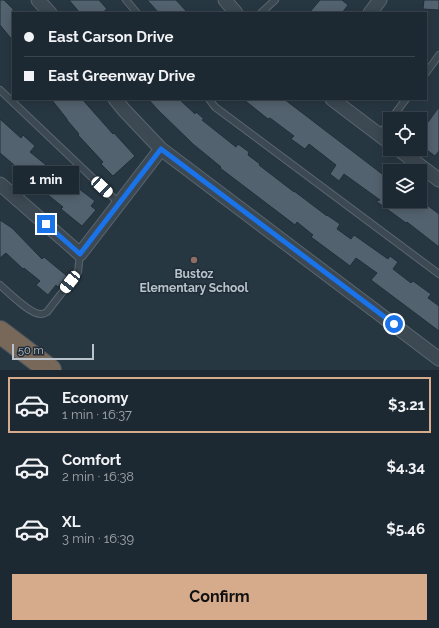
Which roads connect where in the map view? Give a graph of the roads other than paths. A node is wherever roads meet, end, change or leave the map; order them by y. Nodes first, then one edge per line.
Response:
1 (38, 0) edge
2 (126, 0) edge
3 (225, 0) edge
4 (275, 0) edge
5 (380, 0) edge
6 (49, 12) edge
7 (136, 12) edge
8 (235, 12) edge
9 (262, 12) edge
10 (371, 12) edge
11 (439, 56) edge
12 (427, 72) edge
13 (0, 90) edge
14 (117, 100) edge
15 (210, 100) edge
16 (333, 100) edge
17 (405, 100) edge
18 (397, 112) edge
19 (383, 130) edge
20 (379, 135) junction
21 (383, 138) edge
22 (161, 149) junction
23 (407, 156) edge
24 (439, 180) edge
25 (0, 184) edge
26 (120, 203) junction
27 (80, 254) junction
28 (439, 274) edge
29 (0, 285) edge
30 (0, 332) edge
31 (439, 359) edge
32 (50, 370) edge

1 - 6 street
2 - 7 lane
3 - 8 street
4 - 9 lane
5 - 10 street
11 - 12 lane
13 - 26 lane
14 - 22 street
15 - 28 lane
16 - 20 street
17 - 18 lane
19 - 20 lane
20 - 21 street
22 - 26 street
22 - 31 street
23 - 24 street
25 - 27 street
26 - 27 street
27 - 29 lane
30 - 32 highway

